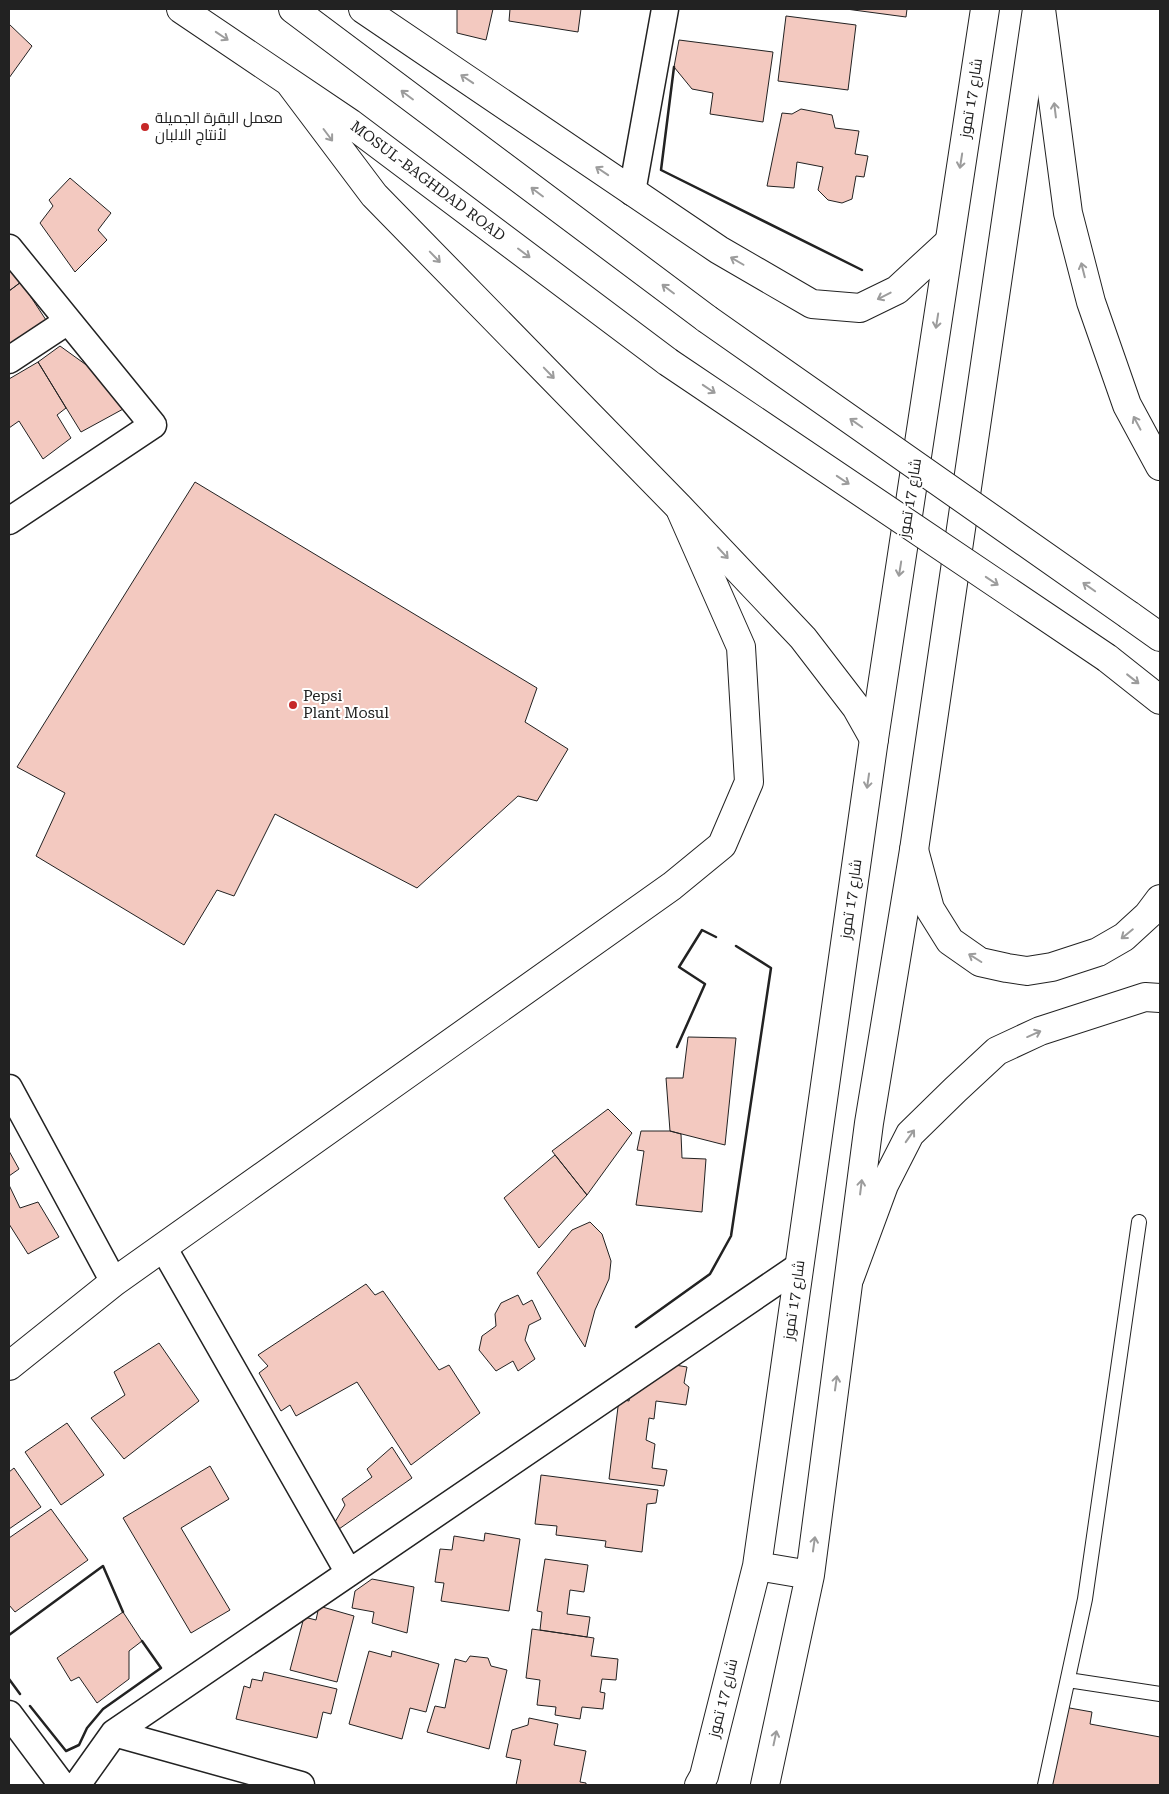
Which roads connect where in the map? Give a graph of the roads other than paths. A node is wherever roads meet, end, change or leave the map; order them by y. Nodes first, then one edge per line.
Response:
1 (181, 9) edge
2 (293, 9) edge
3 (363, 9) edge
4 (665, 9) edge
5 (985, 9) edge
6 (1037, 9) edge
7 (1041, 9) edge
8 (289, 82) junction
9 (632, 192) junction
10 (948, 243) junction
11 (9, 248) edge
12 (68, 321) junction
13 (9, 360) edge
14 (1160, 466) edge
15 (679, 506) junction
16 (9, 521) edge
17 (1160, 637) edge
18 (1158, 701) edge
19 (874, 739) junction
20 (914, 850) junction
21 (1160, 899) edge
22 (1160, 998) edge
23 (9, 1088) edge
24 (1138, 1222) dead end
25 (163, 1247) junction
26 (798, 1267) junction
27 (850, 1277) junction
28 (114, 1282) junction
29 (9, 1366) edge
30 (757, 1566) junction
31 (350, 1573) junction
32 (810, 1575) junction
33 (1068, 1680) junction
34 (1160, 1694) edge
35 (9, 1714) edge
36 (114, 1733) junction
37 (62, 1785) edge
38 (77, 1785) edge
39 (301, 1785) edge
40 (699, 1785) edge
41 (764, 1785) edge
42 (1045, 1785) edge

1 -> 8 main road, MOSUL-BAGHDAD ROAD
17 -> 2 main road, bridge
9 -> 3 main road
4 - 9 street
5 -> 10 main road, شارع 17 تموز
6 - 20 main road
14 -> 7 main road
8 -> 15 main road
8 -> 18 main road, MOSUL-BAGHDAD ROAD, bridge
10 -> 9 main road
10 -> 19 main road, شارع 17 تموز
11 - 12 street
12 - 13 street
12 - 16 street
15 -> 19 main road
15 - 25 main road
19 -> 26 main road, شارع 17 تموز
21 -> 20 main road
27 -> 20 main road
27 -> 22 main road
23 - 28 street
24 - 33 lane
25 - 28 main road
25 - 31 street
26 - 30 main road, شارع 17 تموز
26 - 31 street
32 -> 27 main road
28 - 29 main road
30 - 32 main road
30 - 40 main road, شارع 17 تموز
31 - 36 street
41 -> 32 main road
33 - 34 lane
33 - 42 lane
35 - 37 street
36 - 38 street
36 - 39 street

